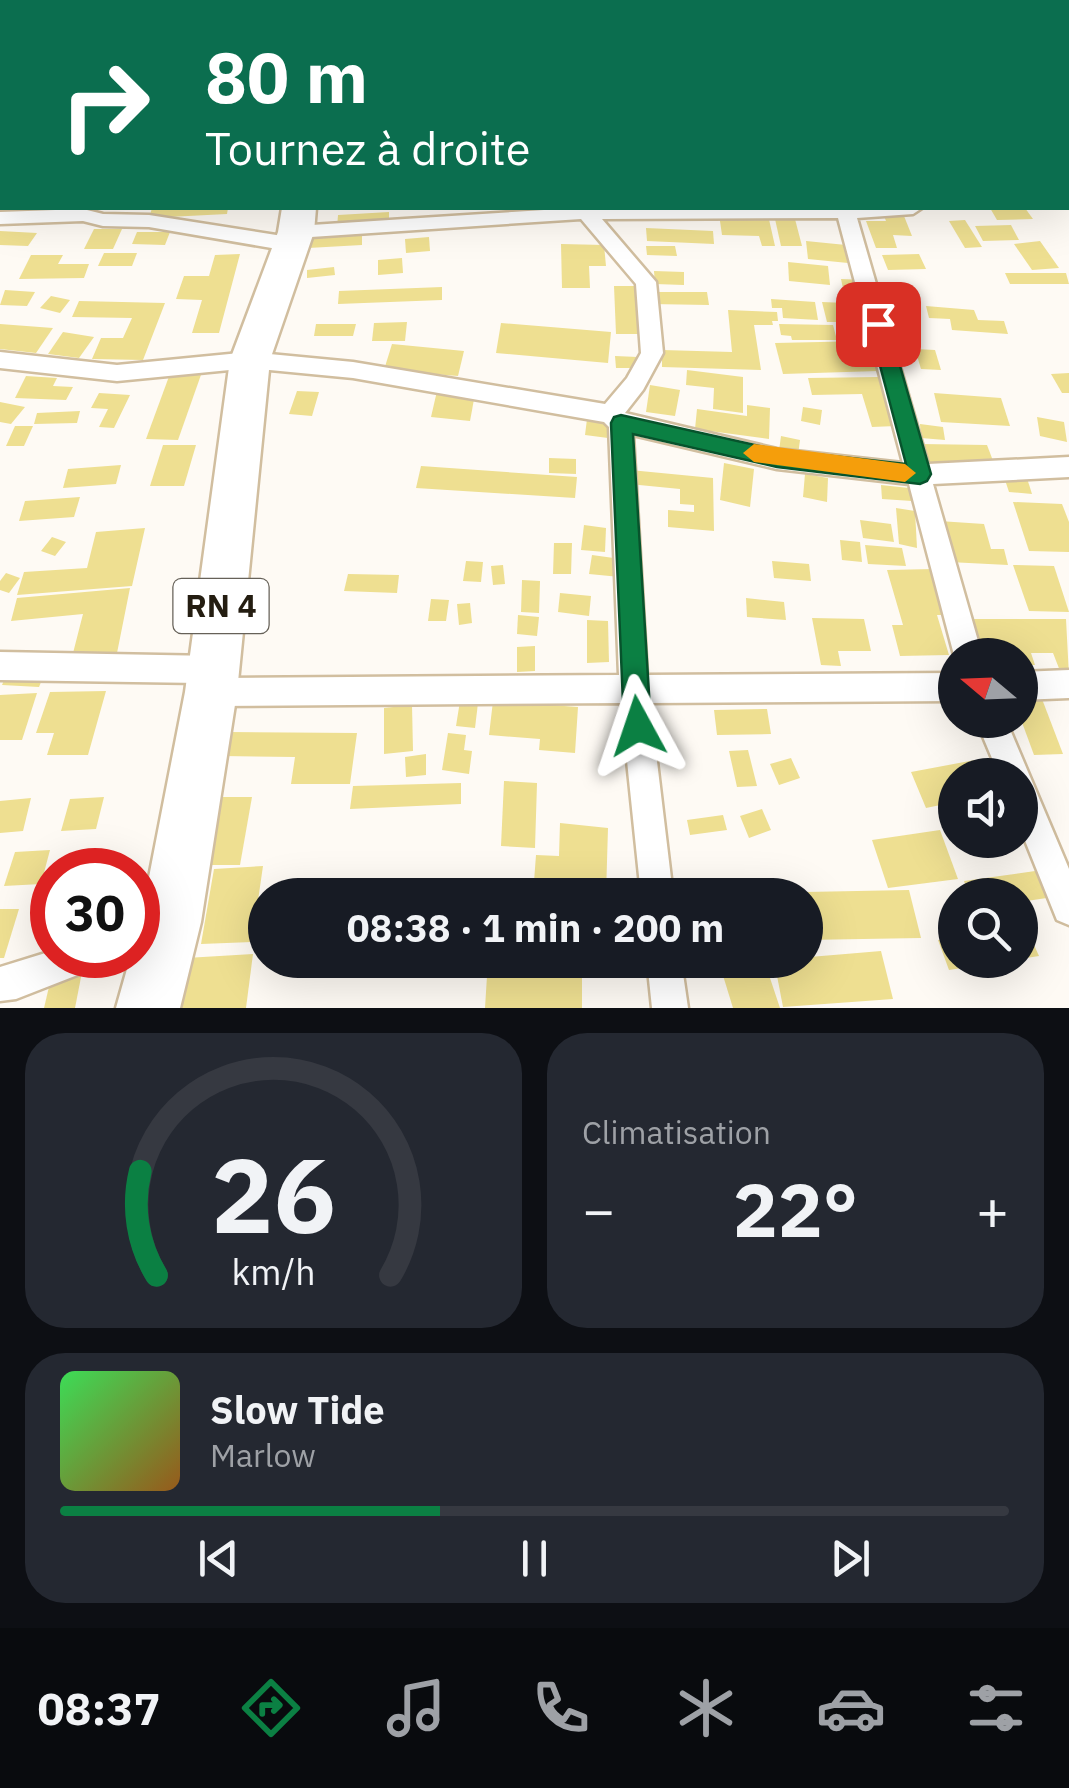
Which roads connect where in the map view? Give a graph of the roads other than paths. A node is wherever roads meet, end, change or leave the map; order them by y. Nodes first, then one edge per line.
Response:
1 (586, 210) edge
2 (846, 210) edge
3 (65, 212) edge
4 (0, 218) edge
5 (294, 228) edge
6 (0, 360) edge
7 (250, 360) junction
8 (616, 418) junction
9 (1069, 466) edge
10 (920, 474) junction
11 (963, 638) edge
12 (0, 666) edge
13 (212, 681) junction
14 (1069, 684) edge
15 (1038, 685) edge
16 (938, 688) edge
17 (634, 692) junction
18 (1038, 833) edge
19 (655, 878) edge
20 (160, 902) edge
21 (1069, 908) edge
22 (30, 977) edge
23 (150, 978) edge
24 (666, 978) edge
25 (0, 984) edge
26 (148, 1008) edge
27 (670, 1008) edge

1 - 2 street
1 - 5 street
1 - 8 street
2 - 10 street
3 - 4 street
3 - 5 street
5 - 7 highway, RN 4
6 - 7 street
7 - 8 street
7 - 13 highway, RN 4
8 - 10 street
8 - 17 street
9 - 10 street
10 - 11 street
12 - 13 street
13 - 17 street
13 - 20 highway, RN 4
14 - 15 street
16 - 17 street
17 - 19 street
18 - 21 street
22 - 25 street
23 - 26 highway, RN 4
24 - 27 street

